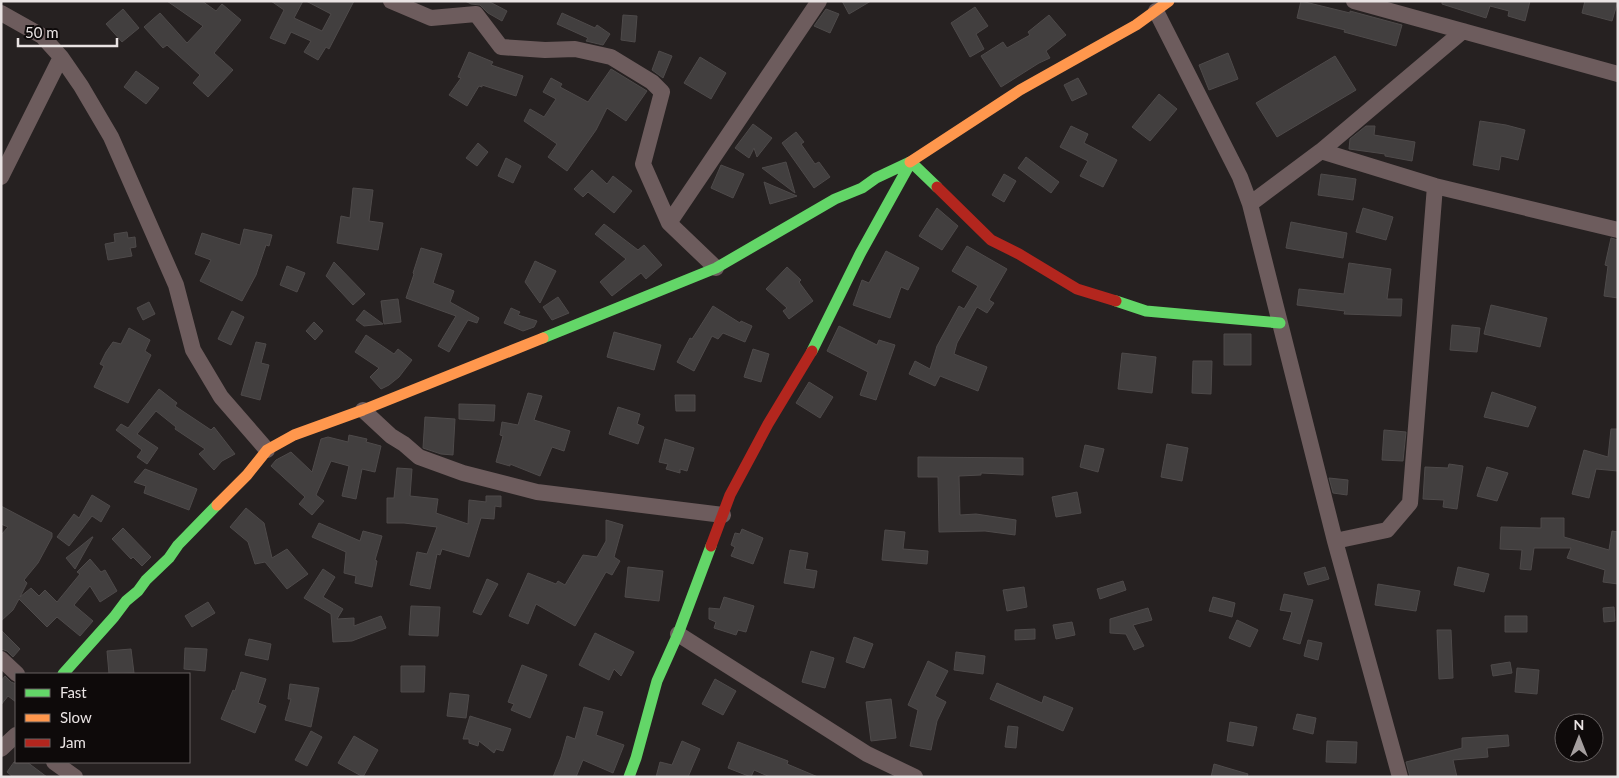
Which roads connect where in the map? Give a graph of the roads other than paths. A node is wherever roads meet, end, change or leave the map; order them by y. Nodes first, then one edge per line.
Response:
1 (7, 1) edge
2 (391, 1) edge
3 (819, 1) edge
4 (1354, 1) edge
5 (1163, 6) edge
6 (1, 9) edge
7 (1, 13) edge
8 (1463, 31) junction
9 (61, 57) junction
10 (1618, 74) edge
11 (1321, 151) junction
12 (911, 162) junction
13 (1, 177) edge
14 (1435, 186) junction
15 (1250, 204) junction
16 (669, 223) junction
17 (1618, 230) edge
18 (716, 268) junction
19 (1280, 323) junction
20 (363, 410) junction
21 (267, 450) junction
22 (723, 515) junction
23 (1335, 541) junction
24 (678, 634) junction
25 (1, 659) edge
26 (16, 673) edge
27 (65, 673) edge
28 (15, 736) edge
29 (1, 749) edge
30 (55, 763) edge
31 (75, 777) edge
32 (629, 777) edge
33 (915, 777) edge
34 (1400, 777) edge

1 - 6 street
2 - 16 street
3 - 16 street
4 - 8 street
5 - 12 street
5 - 15 street
7 - 9 street
8 - 10 street
8 - 11 street
9 - 13 street
9 - 21 street
11 - 14 street
11 - 15 street
12 - 18 street
12 - 19 street
12 - 22 street
14 - 17 street
14 - 23 street
15 - 19 street
16 - 18 street
18 - 20 street
19 - 23 street
20 - 21 street
20 - 22 street
21 - 27 street
22 - 24 street
23 - 34 street
24 - 32 street
24 - 33 street
25 - 26 street
28 - 29 street
30 - 31 street

